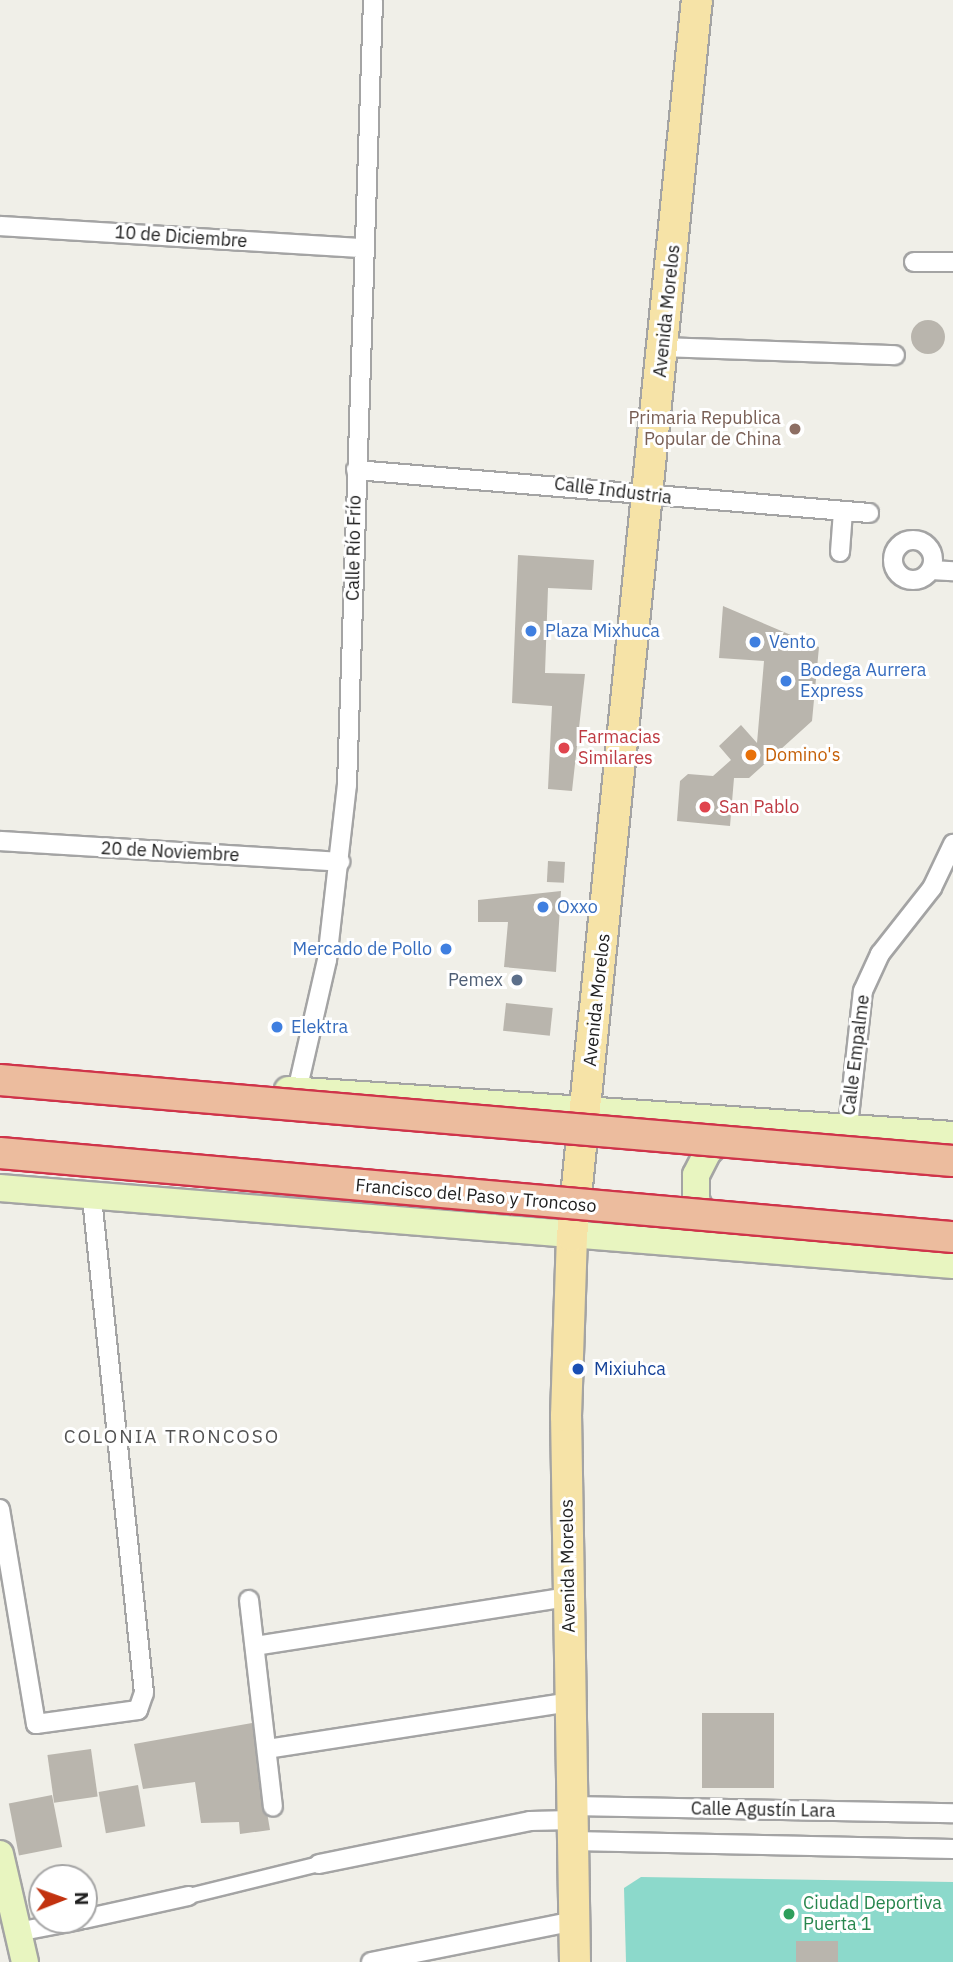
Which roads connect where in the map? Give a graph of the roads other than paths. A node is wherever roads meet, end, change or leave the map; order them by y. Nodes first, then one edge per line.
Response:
1 (373, 0) edge
2 (697, 0) edge
3 (0, 226) edge
4 (363, 248) junction
5 (915, 262) dead end
6 (953, 262) edge
7 (663, 347) junction
8 (895, 355) dead end
9 (356, 470) junction
10 (649, 492) junction
11 (843, 511) junction
12 (869, 513) dead end
13 (840, 552) dead end
14 (930, 570) dead end
15 (953, 571) edge
16 (0, 841) edge
17 (953, 844) edge
18 (340, 862) junction
19 (932, 888) junction
20 (953, 888) edge
21 (0, 1066) edge
22 (27, 1068) junction
23 (0, 1080) edge
24 (0, 1089) edge
25 (297, 1091) junction
26 (586, 1107) junction
27 (736, 1121) junction
28 (848, 1126) junction
29 (953, 1135) edge
30 (0, 1153) edge
31 (953, 1161) edge
32 (0, 1164) edge
33 (12, 1189) edge
34 (92, 1198) junction
35 (572, 1236) junction
36 (953, 1237) edge
37 (729, 1246) junction
38 (953, 1265) edge
39 (0, 1509) edge
40 (569, 1597) junction
41 (249, 1600) dead end
42 (255, 1646) junction
43 (570, 1702) junction
44 (267, 1749) junction
45 (273, 1807) dead end
46 (953, 1814) edge
47 (572, 1823) junction
48 (953, 1849) edge
49 (0, 1854) edge
50 (319, 1864) joint
51 (189, 1896) joint
52 (98, 1916) edge
53 (574, 1921) junction
54 (28, 1931) edge
55 (17, 1933) junction
56 (25, 1962) edge
57 (371, 1962) edge
58 (575, 1962) edge

1 - 4 street, Calle Río Frío
2 - 7 main road, Avenida Morelos
3 - 4 street, 10 de Diciembre
4 - 9 street, Calle Río Frío
5 - 6 street
7 - 8 street
7 - 10 main road, Avenida Morelos
9 - 10 street, Calle Industria
9 - 18 street, Calle Río Frío
10 - 11 street, Calle Industria
10 - 26 main road, Avenida Morelos
11 - 12 street, Calle Industria
11 - 13 street
14 - 15 street
16 - 18 street, 20 de Noviembre
17 - 19 street, Calle Empalme
18 - 25 street, Calle Río Frío
19 - 20 street
19 - 28 street, Calle Empalme
21 - 22 main road
22 - 24 main road
22 - 25 main road
23 - 31 highway, bridge
25 - 26 main road
26 - 27 main road
26 - 35 main road, Avenida Morelos
27 - 28 main road
27 - 37 main road
28 - 29 main road
30 - 36 highway, Francisco del Paso y Troncoso, bridge
32 - 33 main road
33 - 34 main road, Francisco del Paso y Troncoso
34 - 35 main road, Francisco del Paso y Troncoso
34 - 39 street
35 - 37 main road, Francisco del Paso y Troncoso
35 - 40 main road, Avenida Morelos
37 - 38 main road, Francisco del Paso y Troncoso
40 - 42 street
40 - 43 main road, Avenida Morelos
41 - 42 street
42 - 44 street
43 - 44 street
43 - 47 main road, Avenida Morelos
44 - 45 street
46 - 47 street, Calle Agustín Lara
47 - 48 street, Calle Agustín Lara
47 - 50 street
47 - 53 main road, Avenida Morelos
49 - 55 main road
50 - 51 street
51 - 52 street
53 - 57 street
53 - 58 main road, Avenida Morelos
54 - 55 street
55 - 56 main road

